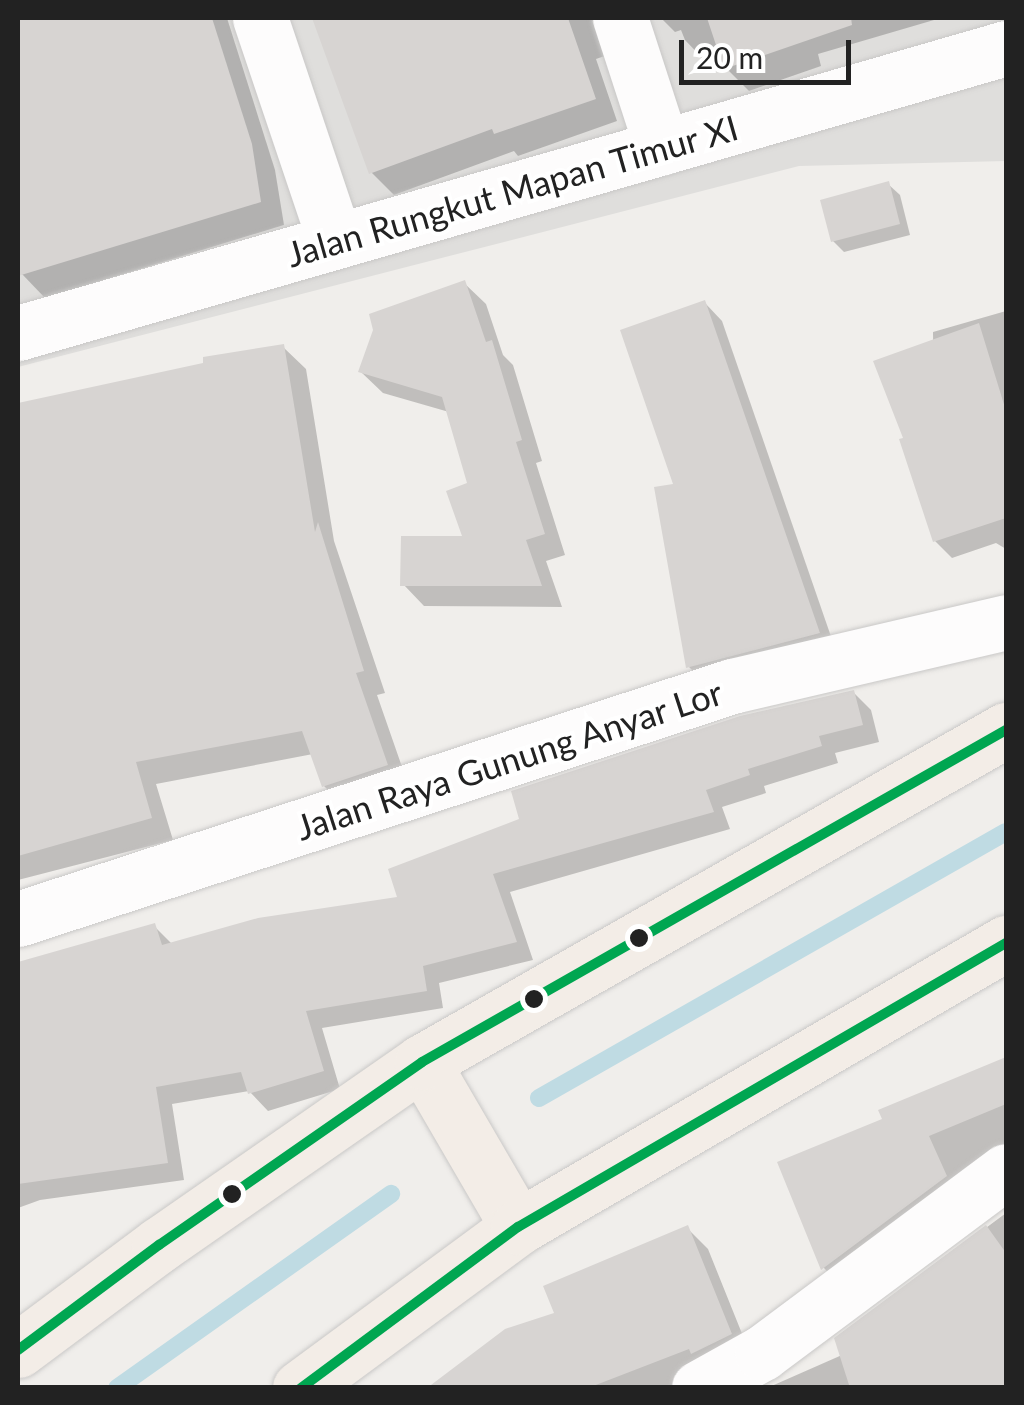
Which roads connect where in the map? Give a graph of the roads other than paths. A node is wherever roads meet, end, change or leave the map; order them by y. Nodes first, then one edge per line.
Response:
1 (260, 18) edge
2 (620, 18) edge
3 (1000, 43) edge
4 (662, 147) junction
5 (334, 241) junction
6 (18, 332) edge
7 (1006, 622) edge
8 (1006, 730) edge
9 (18, 919) edge
10 (1006, 943) edge
11 (422, 1062) junction
12 (1006, 1171) edge
13 (518, 1227) junction
14 (18, 1350) edge
15 (300, 1388) edge
16 (699, 1388) edge

1 - 5 street
2 - 4 street
3 - 4 street, Jalan Rungkut Mapan Timur XI
4 - 5 street, Jalan Rungkut Mapan Timur XI
5 - 6 street, Jalan Rungkut Mapan Timur XI
7 - 9 street, Jalan Raya Gunung Anyar Lor
8 - 11 main road
10 - 13 main road
11 - 13 main road
11 - 14 main road
12 - 16 street
13 - 15 main road

